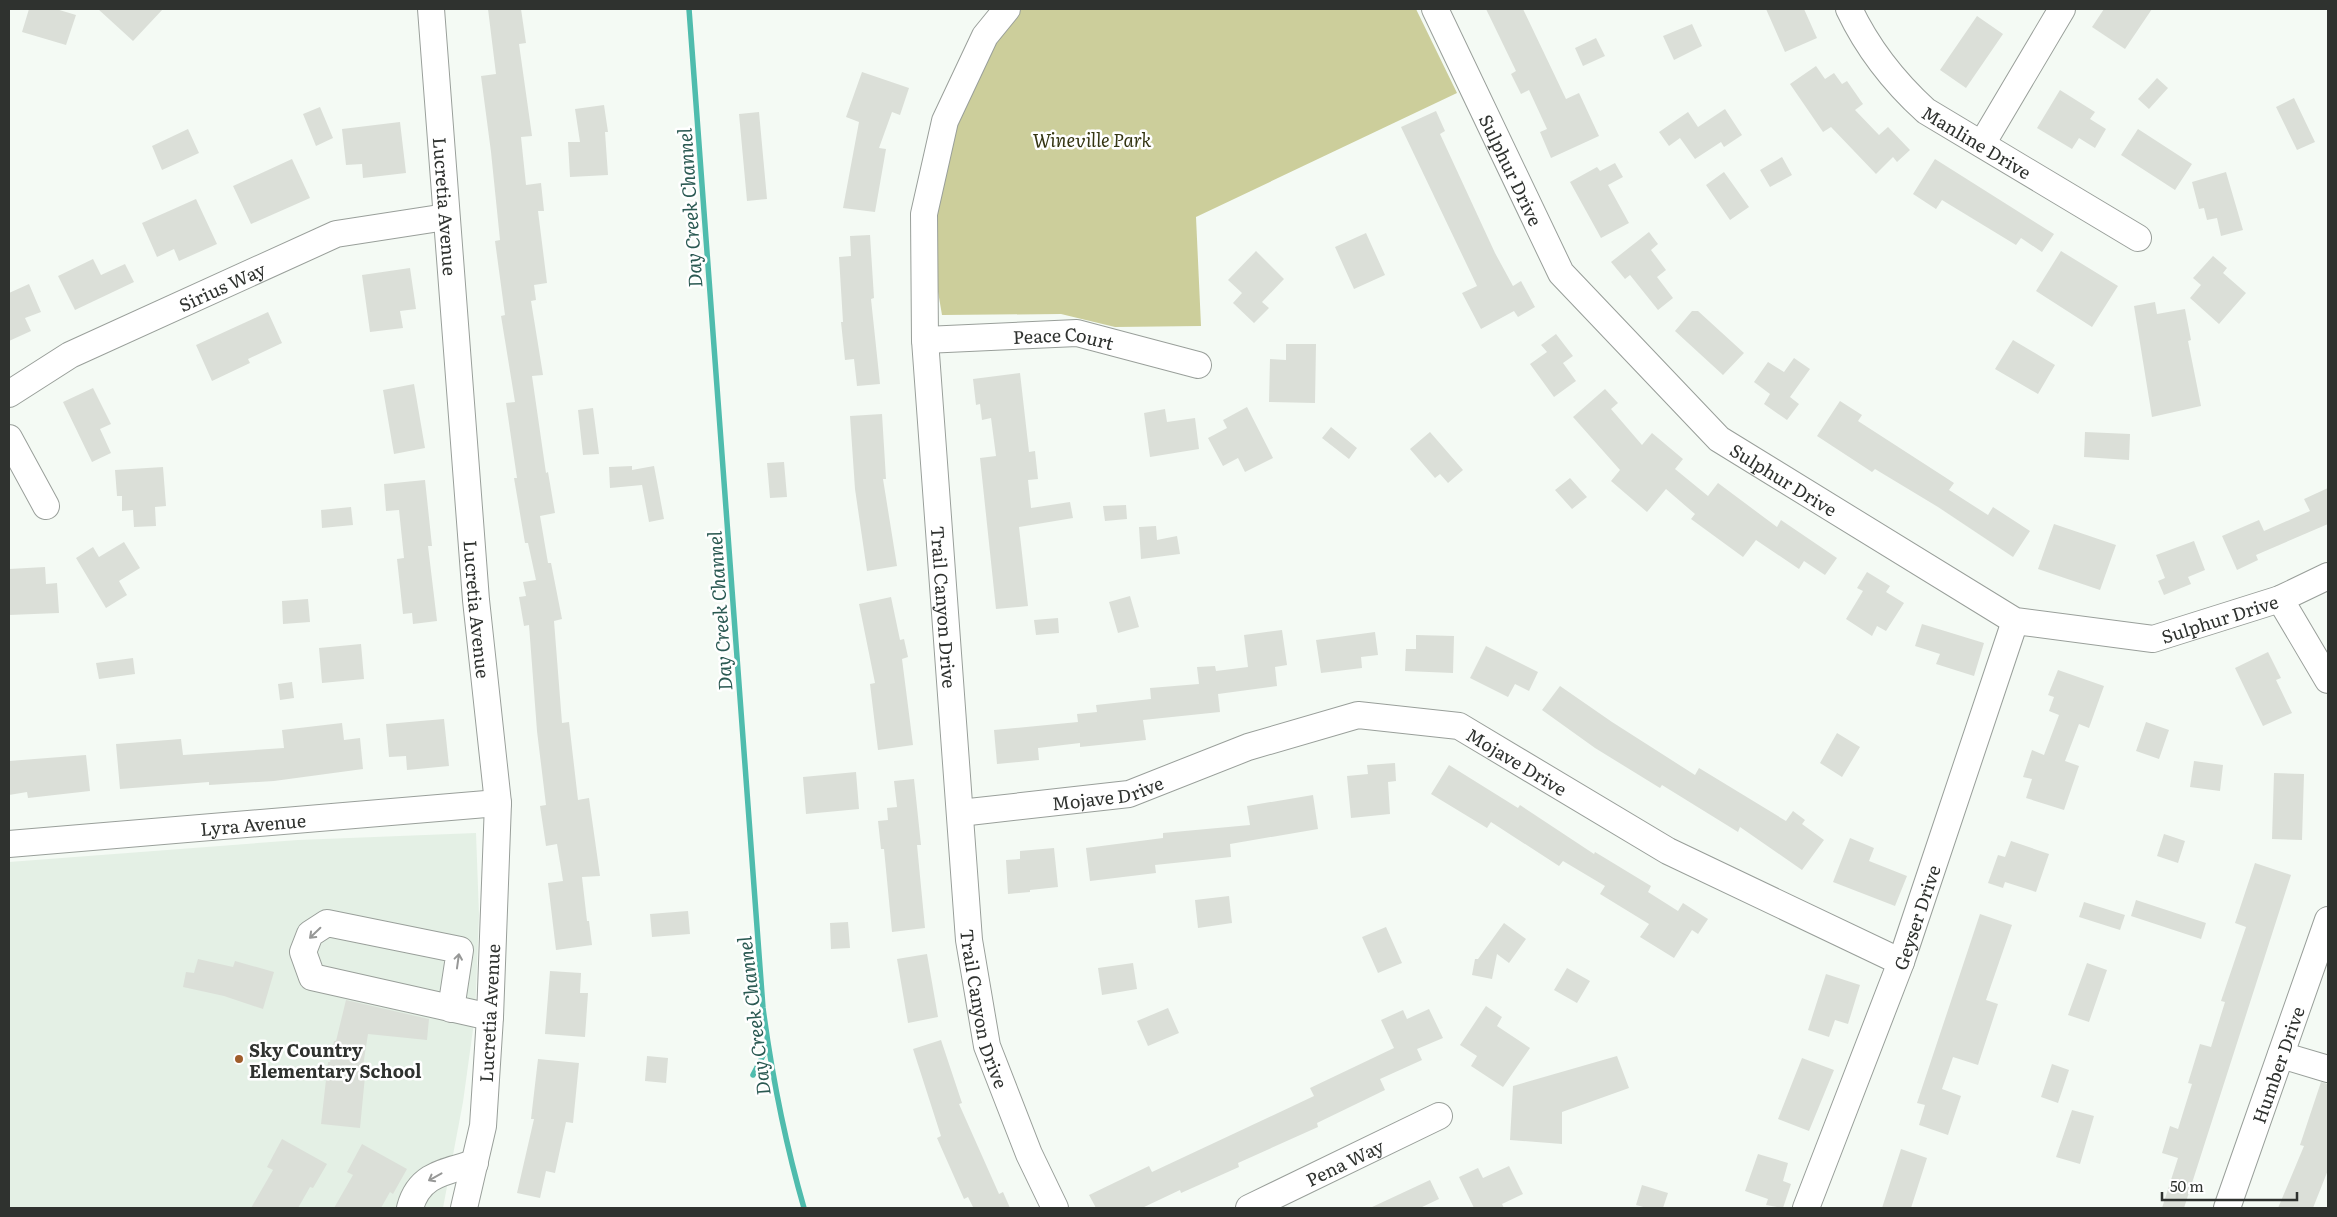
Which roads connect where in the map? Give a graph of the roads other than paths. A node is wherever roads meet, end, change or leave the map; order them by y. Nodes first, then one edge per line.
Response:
1 (431, 9) edge
2 (1007, 9) edge
3 (1435, 9) edge
4 (1849, 9) edge
5 (2062, 9) edge
6 (1982, 144) junction
7 (446, 216) junction
8 (2138, 238) dead end
9 (925, 340) junction
10 (1198, 365) dead end
11 (9, 394) edge
12 (9, 438) edge
13 (46, 506) dead end
14 (2328, 576) edge
15 (2280, 598) junction
16 (2015, 621) junction
17 (2328, 680) edge
18 (498, 803) junction
19 (960, 813) junction
20 (9, 844) edge
21 (2328, 920) edge
22 (1901, 962) junction
23 (451, 1009) junction
24 (490, 1017) junction
25 (2281, 1055) junction
26 (2328, 1069) edge
27 (1439, 1116) dead end
28 (475, 1163) junction
29 (410, 1208) edge
30 (464, 1208) edge
31 (1055, 1208) edge
32 (1249, 1208) edge
33 (1806, 1208) edge
34 (2227, 1208) edge

1 - 7 street, Lucretia Avenue
2 - 9 street, Trail Canyon Drive
3 - 16 street, Sulphur Drive
4 - 6 street, Manline Drive
5 - 6 street
6 - 8 street, Manline Drive
7 - 11 street, Sirius Way
7 - 18 street, Lucretia Avenue
9 - 10 street, Peace Court
9 - 19 street, Trail Canyon Drive
12 - 13 street
14 - 15 street, Sulphur Drive
15 - 16 street, Sulphur Drive
15 - 17 street
16 - 22 street, Geyser Drive
18 - 20 street, Lyra Avenue
18 - 24 street, Lucretia Avenue
19 - 22 street, Mojave Drive
19 - 31 street, Trail Canyon Drive
21 - 25 street, Humber Drive
22 - 33 street, Geyser Drive
23 -> 23 street
23 - 24 street
24 - 28 street, Lucretia Avenue
25 - 26 street
25 - 34 street, Humber Drive
27 - 32 street, Pena Way
28 -> 29 street
28 - 30 street, Lucretia Avenue

